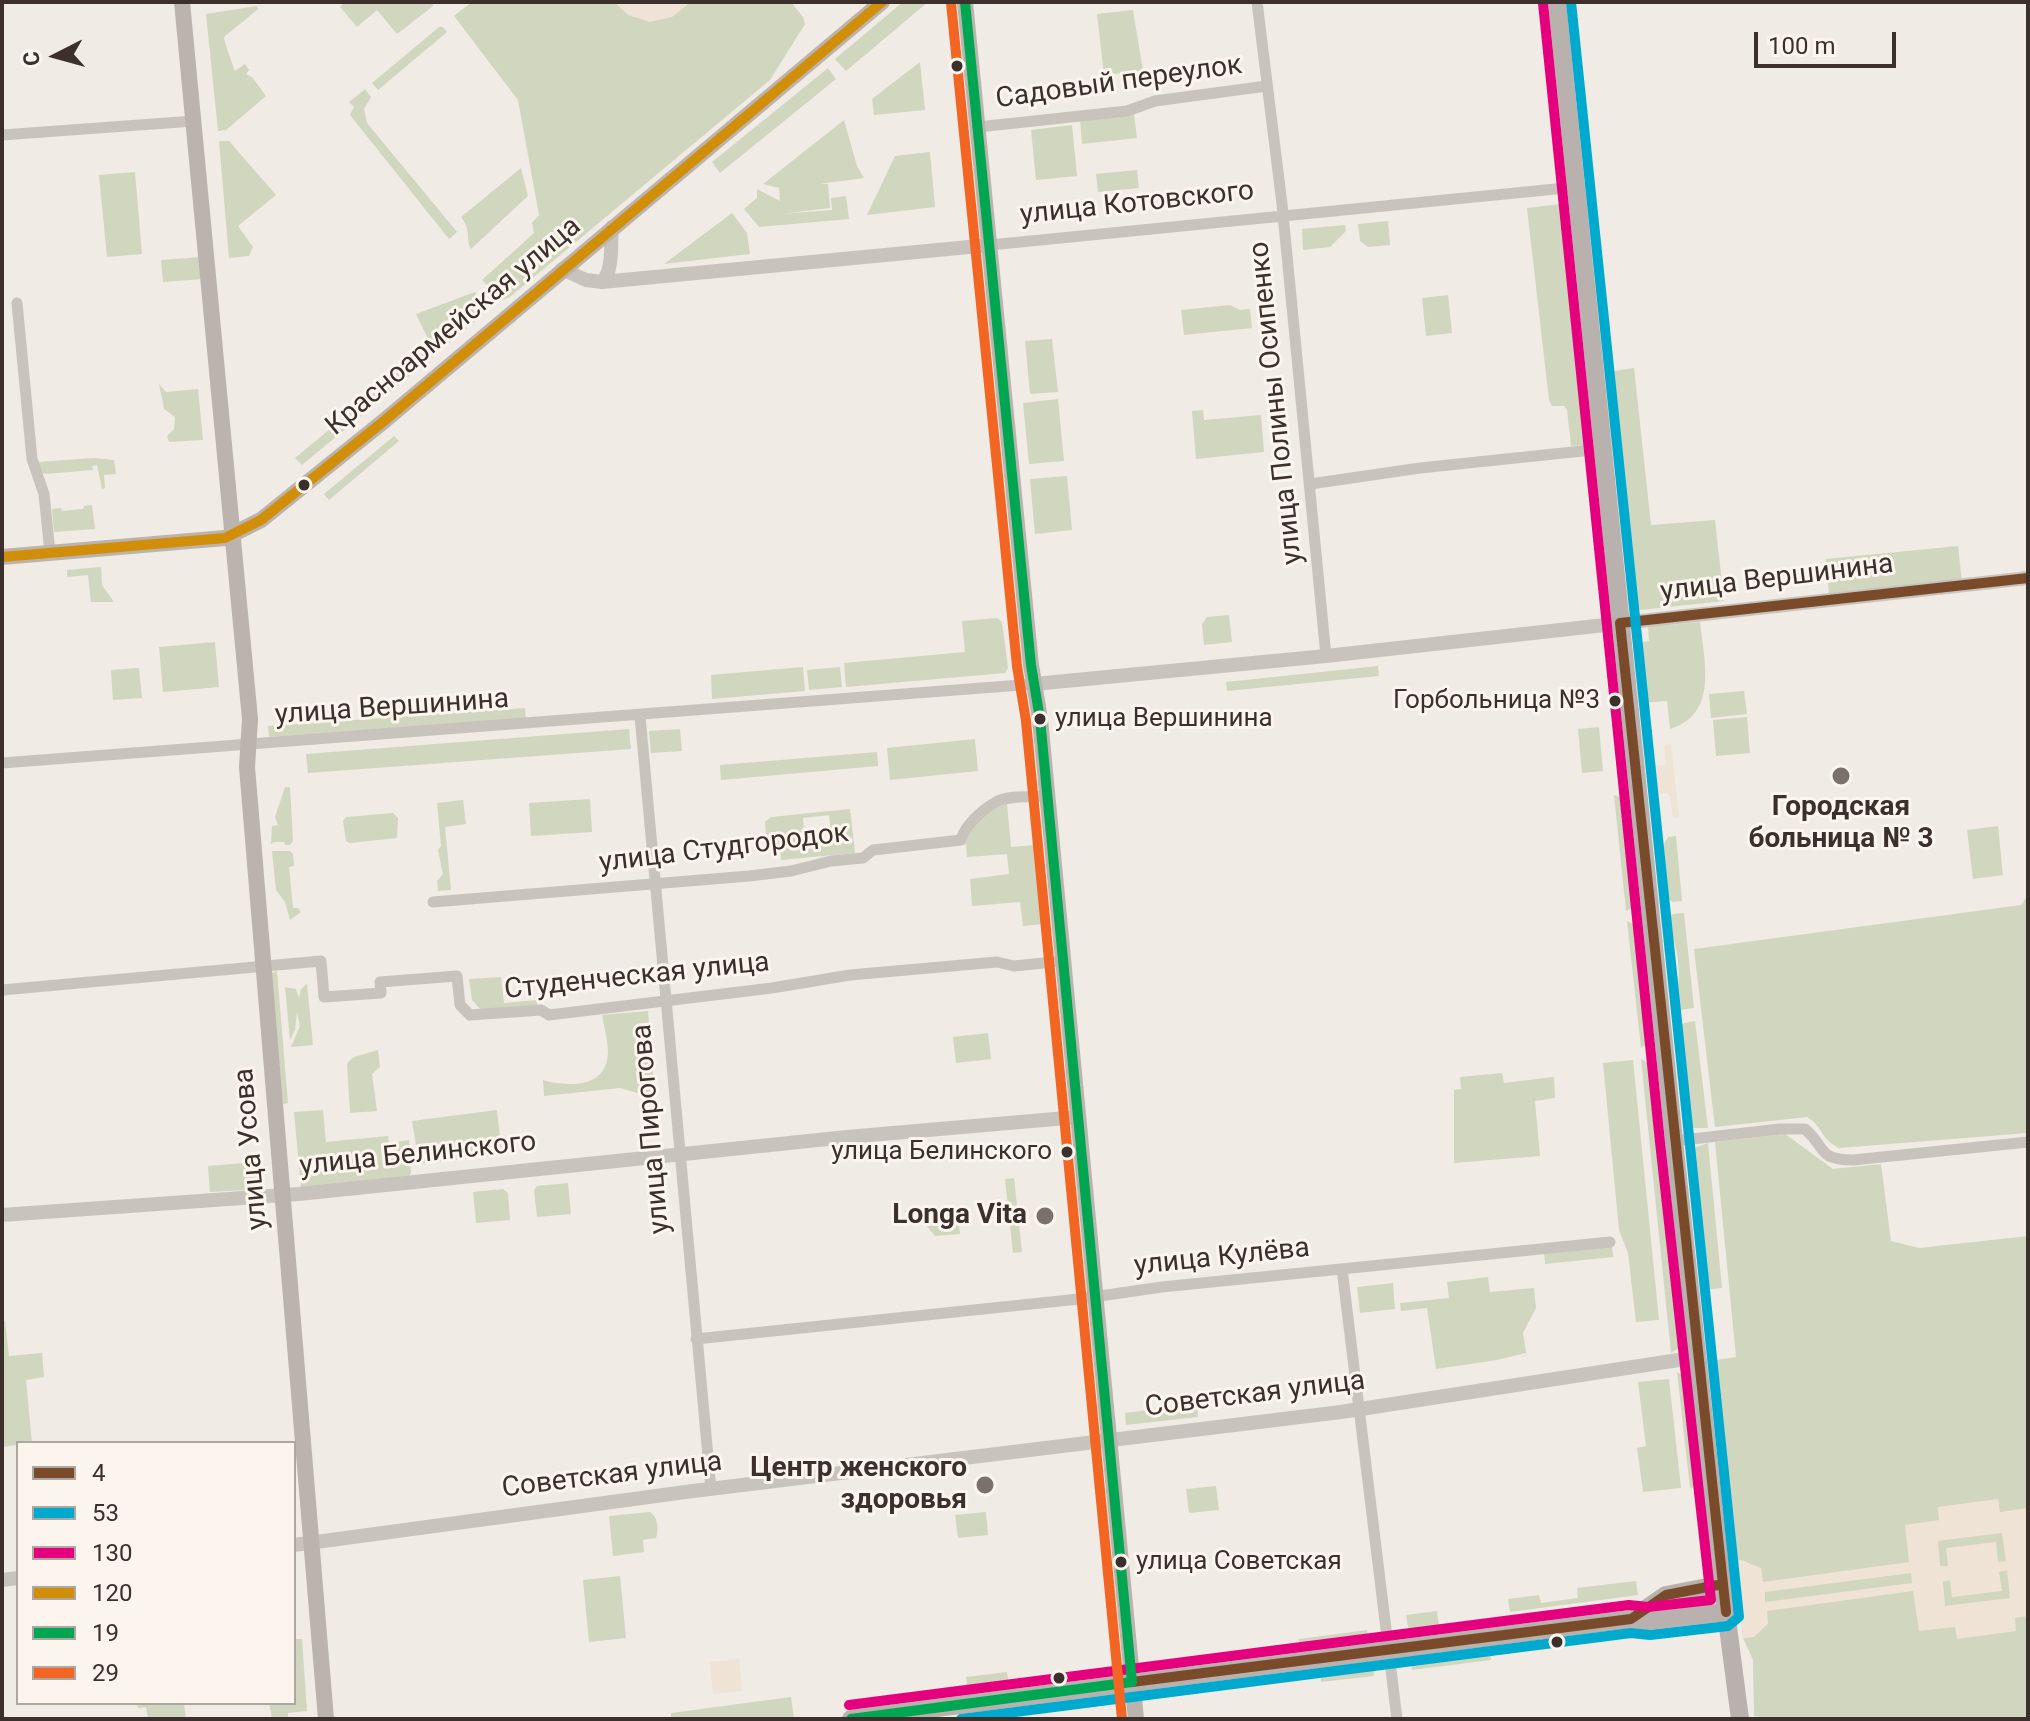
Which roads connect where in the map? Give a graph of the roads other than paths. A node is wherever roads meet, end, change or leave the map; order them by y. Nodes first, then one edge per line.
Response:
1 (182, 2) edge
2 (882, 2) edge
3 (965, 2) edge
4 (1257, 2) edge
5 (1557, 2) edge
6 (1267, 86) junction
7 (194, 121) junction
8 (978, 127) junction
9 (2, 135) edge
10 (1576, 187) junction
11 (1283, 216) junction
12 (612, 227) junction
13 (990, 245) junction
14 (562, 269) junction
15 (602, 282) junction
16 (17, 303) dead end
17 (1602, 449) junction
18 (1310, 484) junction
19 (234, 535) junction
20 (50, 553) junction
21 (2, 557) edge
22 (2028, 578) edge
23 (1620, 623) junction
24 (1326, 656) junction
25 (1034, 684) junction
26 (640, 716) junction
27 (249, 744) junction
28 (2, 763) edge
29 (1047, 796) junction
30 (654, 884) junction
31 (433, 902) dead end
32 (1063, 961) junction
33 (262, 966) junction
34 (2, 990) edge
35 (664, 1002) junction
36 (1078, 1117) junction
37 (1674, 1141) junction
38 (2028, 1142) edge
39 (678, 1155) junction
40 (281, 1195) junction
41 (2, 1215) edge
42 (1610, 1242) dead end
43 (1342, 1269) junction
44 (1094, 1296) junction
45 (696, 1339) junction
46 (1698, 1357) junction
47 (1358, 1409) junction
48 (1107, 1440) junction
49 (711, 1489) junction
50 (303, 1544) edge
51 (1723, 1584) junction
52 (1676, 1592) junction
53 (1726, 1612) junction
54 (1681, 1617) junction
55 (1631, 1619) junction
56 (1388, 1649) junction
57 (1132, 1682) junction
58 (326, 1719) edge
59 (858, 1719) edge
60 (1136, 1719) edge
61 (1397, 1719) edge
62 (1740, 1719) edge

1 - 7 main road, улица Усова
2 - 12 main road, Красноармейская улица
3 - 8 main road
4 - 6 street, улица Полины Осипенко
5 - 10 main road
6 - 8 street, Садовый переулок
6 - 11 street, улица Полины Осипенко
7 - 9 street
7 - 19 main road, улица Усова
8 - 13 main road
10 - 11 street, улица Котовского
10 - 17 main road
11 - 13 street, улица Котовского
11 - 18 street, улица Полины Осипенко
12 - 14 main road, Красноармейская улица
12 - 15 street
13 - 15 street, улица Котовского
13 - 25 main road
14 - 15 street, улица Котовского
14 - 19 main road, Красноармейская улица
16 - 20 street
17 - 18 street
17 - 23 main road
18 - 24 street, улица Полины Осипенко
19 - 20 main road, Красноармейская улица
19 - 27 main road, улица Усова
20 - 21 main road, Красноармейская улица
22 - 23 street, улица Вершинина
23 - 24 street, улица Вершинина
23 - 37 main road
24 - 25 street, улица Вершинина
25 - 26 street, улица Вершинина
25 - 29 main road
26 - 27 street, улица Вершинина
26 - 30 street, улица Пирогова
27 - 28 street, улица Вершинина
27 - 33 main road, улица Усова
29 - 30 street, улица Студгородок
29 - 32 main road
30 - 31 street, улица Студгородок
30 - 35 street, улица Пирогова
32 - 35 street, Студенческая улица
32 - 36 main road
33 - 34 street, Студенческая улица
33 - 35 street, Студенческая улица
33 - 40 main road, улица Усова
35 - 39 street, улица Пирогова
36 - 39 street, улица Белинского
36 - 44 main road
37 - 38 street
37 - 46 main road
39 - 40 street, улица Белинского
39 - 45 street, улица Пирогова
40 - 41 street, улица Белинского
40 - 50 main road, улица Усова
42 - 43 street, улица Кулёва
43 - 44 street, улица Кулёва
43 - 47 street
44 - 45 street, улица Кулёва
44 - 48 main road
45 - 49 street, улица Пирогова
46 - 47 street, Советская улица
46 - 51 main road
47 - 48 street, Советская улица
47 - 56 street
48 - 49 street, Советская улица
48 - 57 main road
49 - 50 street, Советская улица
50 - 58 main road, улица Усова
51 - 52 main road
51 - 53 main road
52 - 54 main road
52 - 55 main road
53 - 54 main road
53 - 62 main road
54 - 55 main road
55 - 56 main road
56 - 57 main road
56 - 61 street
57 - 59 main road
57 - 60 main road

